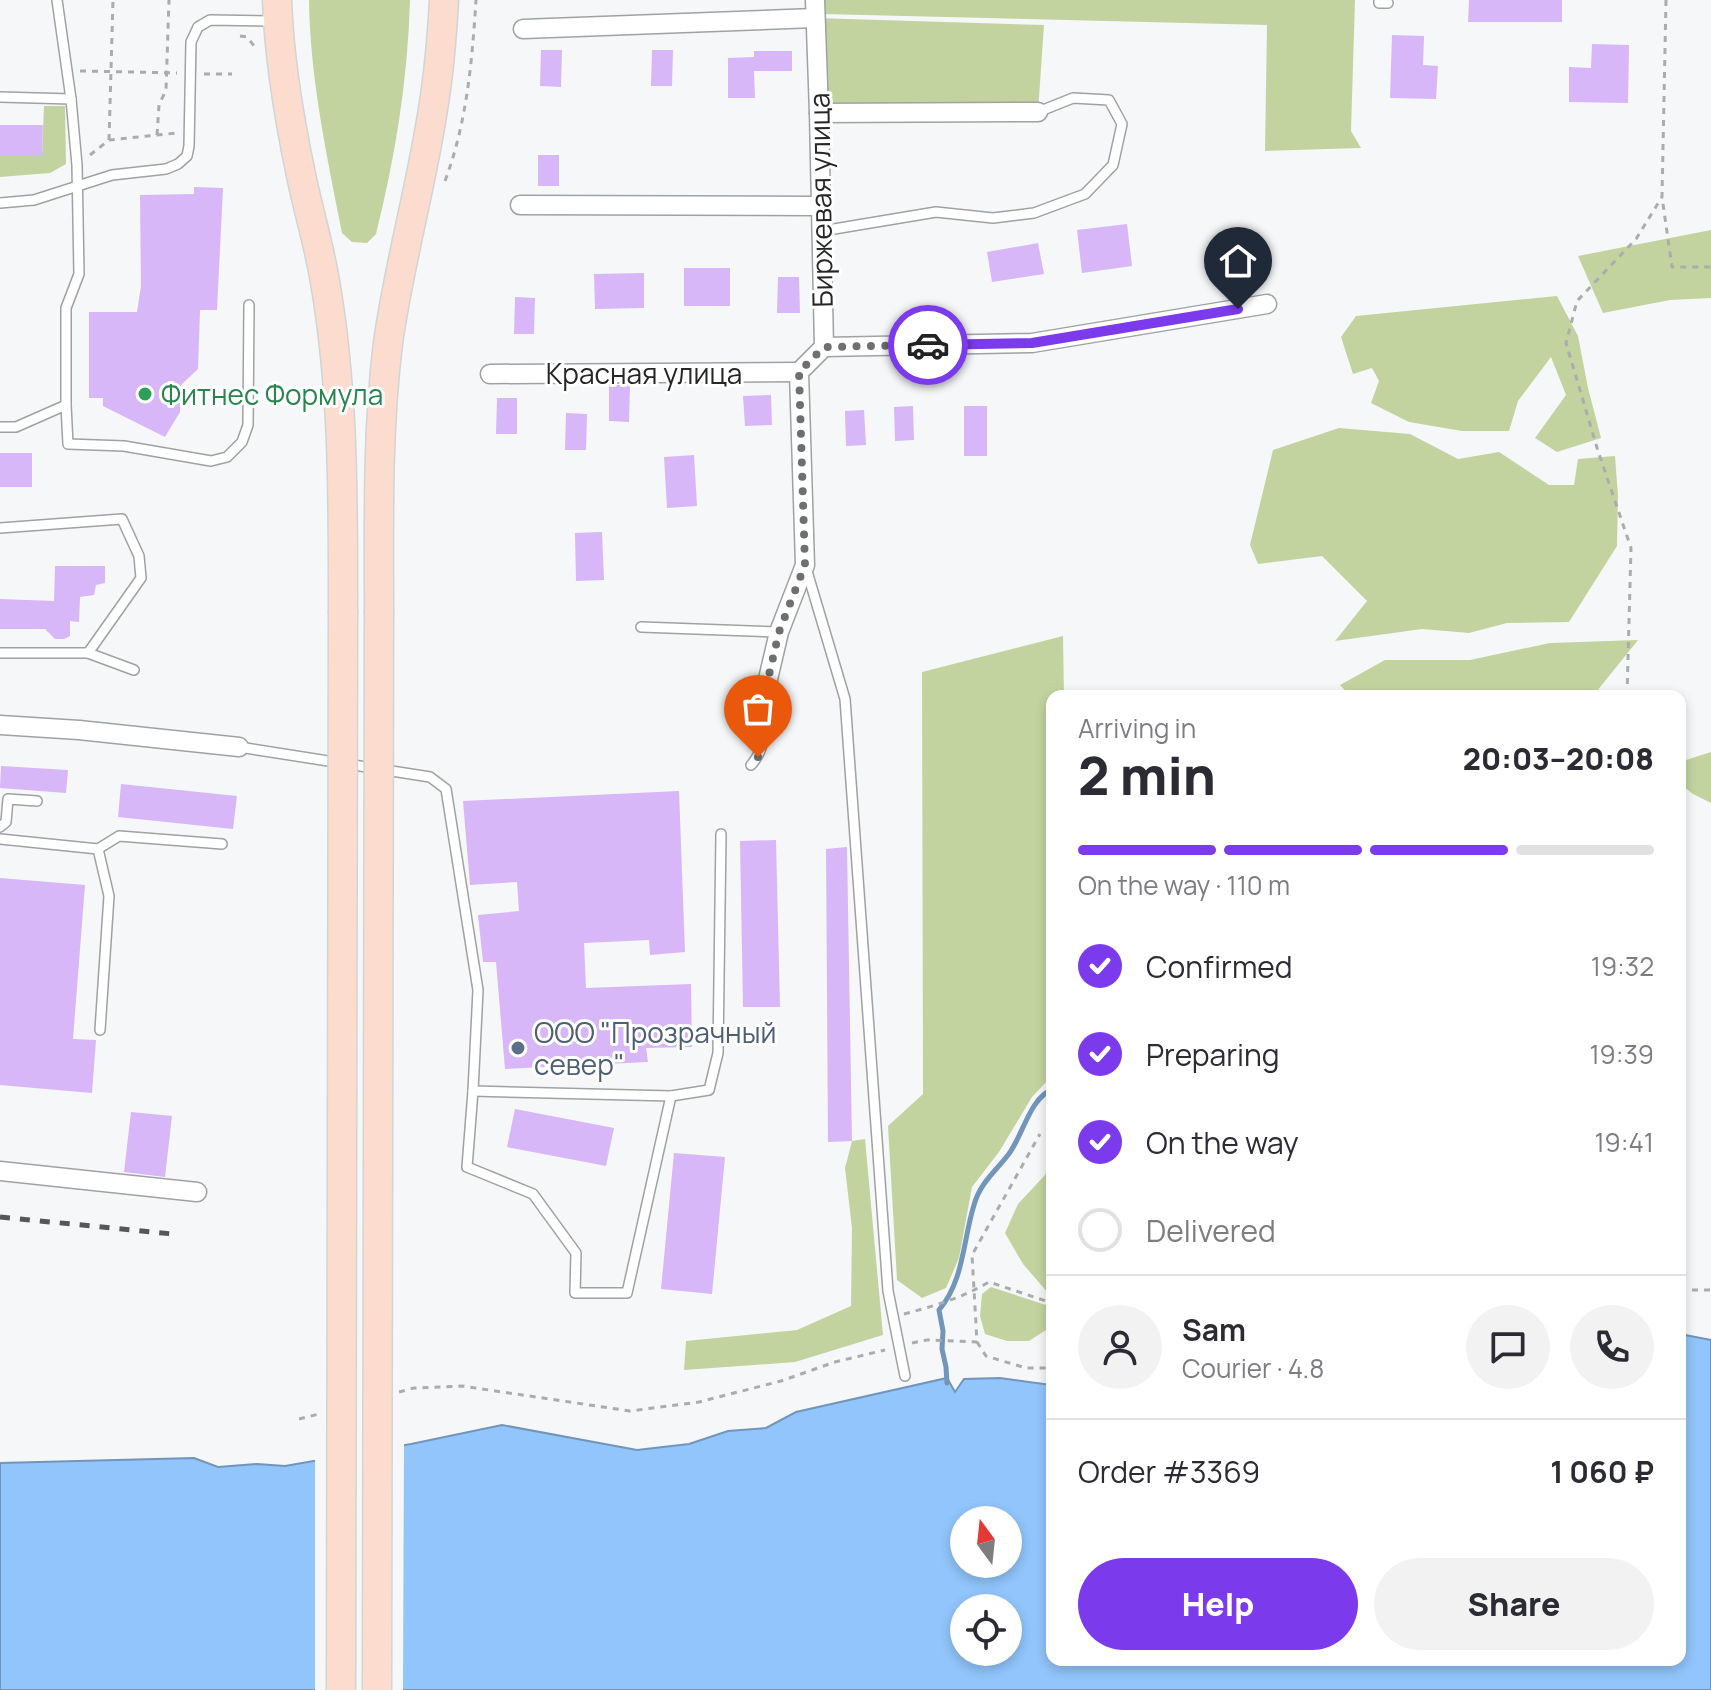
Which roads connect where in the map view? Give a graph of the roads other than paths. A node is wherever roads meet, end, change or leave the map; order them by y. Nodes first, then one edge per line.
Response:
1 (57, 0) edge
2 (444, 0) edge
3 (815, 9) edge
4 (278, 10) edge
5 (523, 29) dead end
6 (0, 97) edge
7 (71, 99) junction
8 (1038, 112) joint
9 (819, 113) junction
10 (77, 187) junction
11 (0, 203) edge
12 (520, 205) dead end
13 (820, 206) junction
14 (822, 231) junction
15 (1267, 304) dead end
16 (249, 305) dead end
17 (824, 347) junction
18 (799, 372) junction
19 (490, 374) dead end
20 (66, 405) junction
21 (0, 427) edge
22 (0, 528) edge
23 (805, 565) junction
24 (641, 627) dead end
25 (779, 632) junction
26 (0, 653) edge
27 (88, 653) junction
28 (134, 670) dead end
29 (767, 720) joint
30 (0, 725) edge
31 (239, 747) joint
32 (751, 765) dead end
33 (37, 801) dead end
34 (0, 827) edge
35 (721, 834) dead end
36 (0, 839) edge
37 (222, 844) dead end
38 (98, 849) junction
39 (100, 1030) dead end
40 (473, 1091) junction
41 (671, 1096) junction
42 (0, 1171) edge
43 (197, 1192) dead end
44 (905, 1376) dead end
45 (341, 1690) edge
46 (377, 1690) edge

1 - 7 lane
2 - 46 main road, bridge
3 - 5 street
3 - 9 street, Биржевая улица
4 - 10 lane
4 - 45 main road, bridge
6 - 7 lane
7 - 10 lane
8 - 9 street
8 - 14 lane
9 - 13 street, Биржевая улица
10 - 11 lane
10 - 20 lane
12 - 13 street
13 - 14 street, Биржевая улица
14 - 17 street, Биржевая улица
15 - 17 street
16 - 20 lane
17 - 18 street, Биржевая улица
18 - 19 street, Красная улица
18 - 23 street
20 - 21 lane
22 - 27 lane
23 - 25 street
23 - 44 lane
24 - 25 lane
25 - 29 street
26 - 27 lane
27 - 28 lane
29 - 32 lane
30 - 31 street
31 - 40 lane
33 - 34 lane
35 - 41 lane
36 - 38 lane
37 - 38 lane
38 - 39 lane
40 - 41 lane
40 - 41 lane
42 - 43 street

